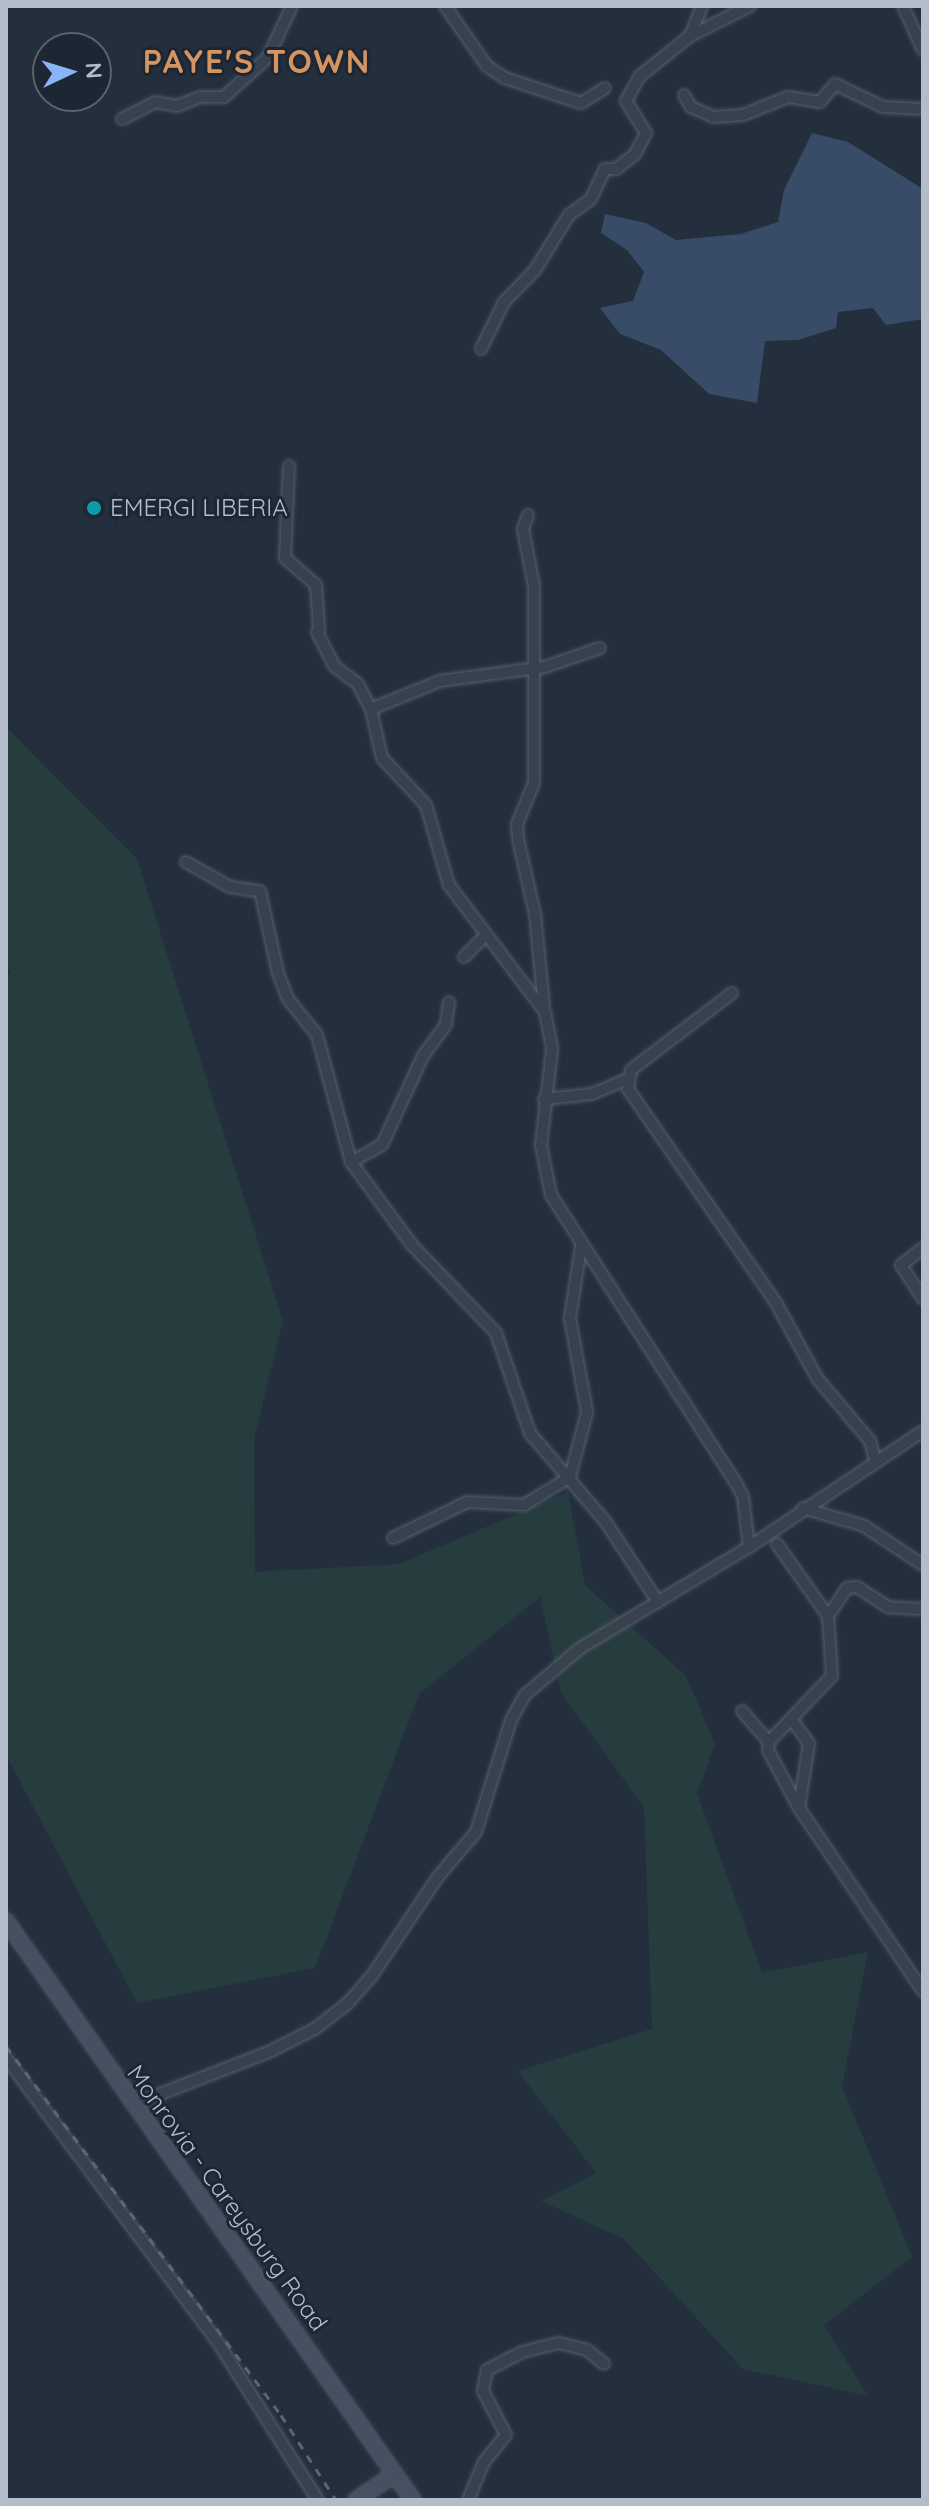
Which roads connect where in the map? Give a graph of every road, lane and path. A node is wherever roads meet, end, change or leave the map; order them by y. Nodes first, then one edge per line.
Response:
1 (292, 6) edge
2 (445, 6) edge
3 (702, 6) edge
4 (750, 6) edge
5 (903, 6) edge
6 (690, 36) junction
7 (923, 50) edge
8 (605, 88) dead end
9 (684, 95) dead end
10 (923, 109) edge
11 (122, 119) dead end
12 (481, 349) dead end
13 (289, 466) dead end
14 (528, 515) dead end
15 (600, 648) dead end
16 (535, 666) junction
17 (371, 709) junction
18 (186, 862) dead end
19 (486, 935) junction
20 (464, 957) dead end
21 (732, 993) dead end
22 (449, 1002) dead end
23 (545, 1012) junction
24 (628, 1079) junction
25 (544, 1099) junction
26 (351, 1162) junction
27 (923, 1248) edge
28 (585, 1260) junction
29 (923, 1299) edge
30 (923, 1431) edge
31 (875, 1460) junction
32 (570, 1477) junction
33 (803, 1508) junction
34 (393, 1538) dead end
35 (777, 1544) dead end
36 (749, 1547) junction
37 (923, 1565) edge
38 (658, 1602) junction
39 (923, 1609) edge
40 (828, 1616) junction
41 (742, 1711) dead end
42 (792, 1720) junction
43 (769, 1742) junction
44 (799, 1808) junction
45 (6, 1921) edge
46 (923, 1991) edge
47 (6, 2058) edge
48 (132, 2105) junction
49 (604, 2364) dead end
50 (392, 2476) junction
51 (318, 2500) edge
52 (356, 2500) edge
53 (413, 2500) edge
54 (468, 2500) edge

1 - 11 street
2 - 8 street
3 - 6 street
4 - 6 street
5 - 7 street
6 - 12 street
9 - 10 street
13 - 17 street
14 - 16 street
15 - 16 street
16 - 17 street
16 - 23 street
17 - 19 street
18 - 26 street
19 - 20 street
19 - 23 street
21 - 24 street
22 - 26 street
23 - 25 street
24 - 25 street
24 - 31 street
25 - 28 street
26 - 32 street
27 - 29 street
28 - 32 street
28 - 36 street
30 - 31 street
31 - 33 street
32 - 34 street
32 - 38 street
33 - 36 street
33 - 37 street
35 - 40 street
36 - 38 street
38 - 48 street
39 - 40 street
40 - 42 street
41 - 43 street
42 - 43 street
42 - 44 street
43 - 44 street
44 - 46 street
45 - 48 main road, Monrovia - Careysburg Road
47 - 51 street
48 - 50 main road, Monrovia - Careysburg Road
49 - 54 street
50 - 52 main road
50 - 53 main road, Monrovia - Careysburg Road

